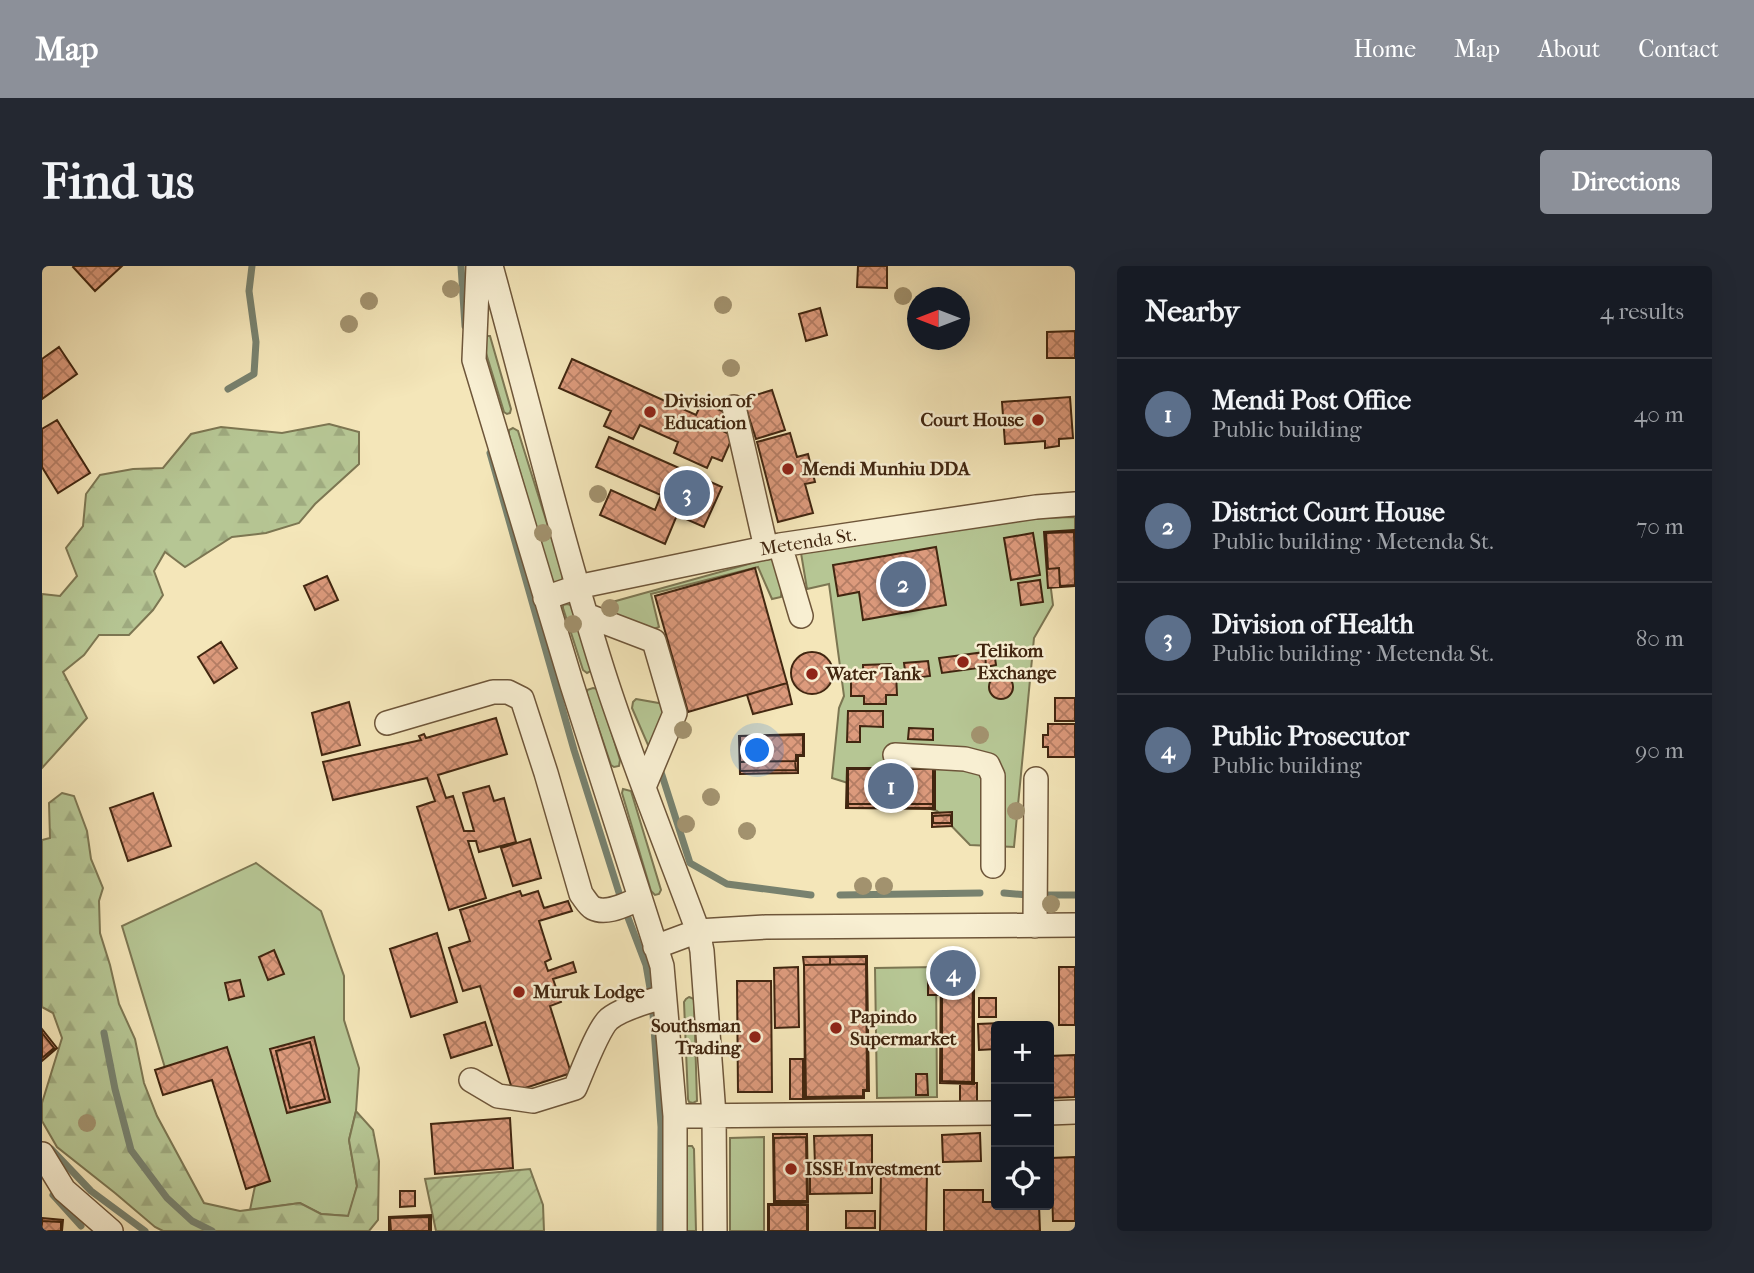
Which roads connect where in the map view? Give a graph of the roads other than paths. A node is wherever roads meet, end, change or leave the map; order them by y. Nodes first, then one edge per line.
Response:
1 (478, 266) edge
2 (491, 266) edge
3 (734, 407) dead end
4 (1075, 504) edge
5 (773, 546) junction
6 (578, 587) junction
7 (545, 598) junction
8 (586, 615) junction
9 (801, 616) dead end
10 (604, 674) junction
11 (572, 685) junction
12 (387, 723) dead end
13 (895, 755) dead end
14 (1036, 779) dead end
15 (641, 780) junction
16 (604, 786) junction
17 (993, 866) dead end
18 (639, 899) junction
19 (1075, 925) edge
20 (1035, 926) junction
21 (698, 931) junction
22 (655, 947) junction
23 (664, 997) junction
24 (471, 1080) dead end
25 (1075, 1112) edge
26 (991, 1113) edge
27 (1054, 1113) edge
28 (714, 1115) junction
29 (675, 1116) junction
30 (42, 1154) edge
31 (111, 1231) edge
32 (675, 1231) edge
33 (715, 1231) edge

1 - 7 street
2 - 6 street
3 - 5 street
4 - 5 street, Metenda St.
5 - 6 street, Metenda St.
5 - 9 street
6 - 7 street, Metenda St.
6 - 8 street
7 - 11 street
8 - 10 street
8 - 15 street
10 - 11 street
10 - 15 street
11 - 16 street
12 - 18 street
13 - 17 street
14 - 20 street
15 - 16 street
15 - 21 street
16 - 18 street
18 - 22 street
19 - 20 street
20 - 21 street
21 - 22 street
21 - 28 street
22 - 23 street
23 - 24 street
23 - 29 street
25 - 27 street
26 - 28 street
28 - 29 street
28 - 33 street
29 - 32 street
30 - 31 street

